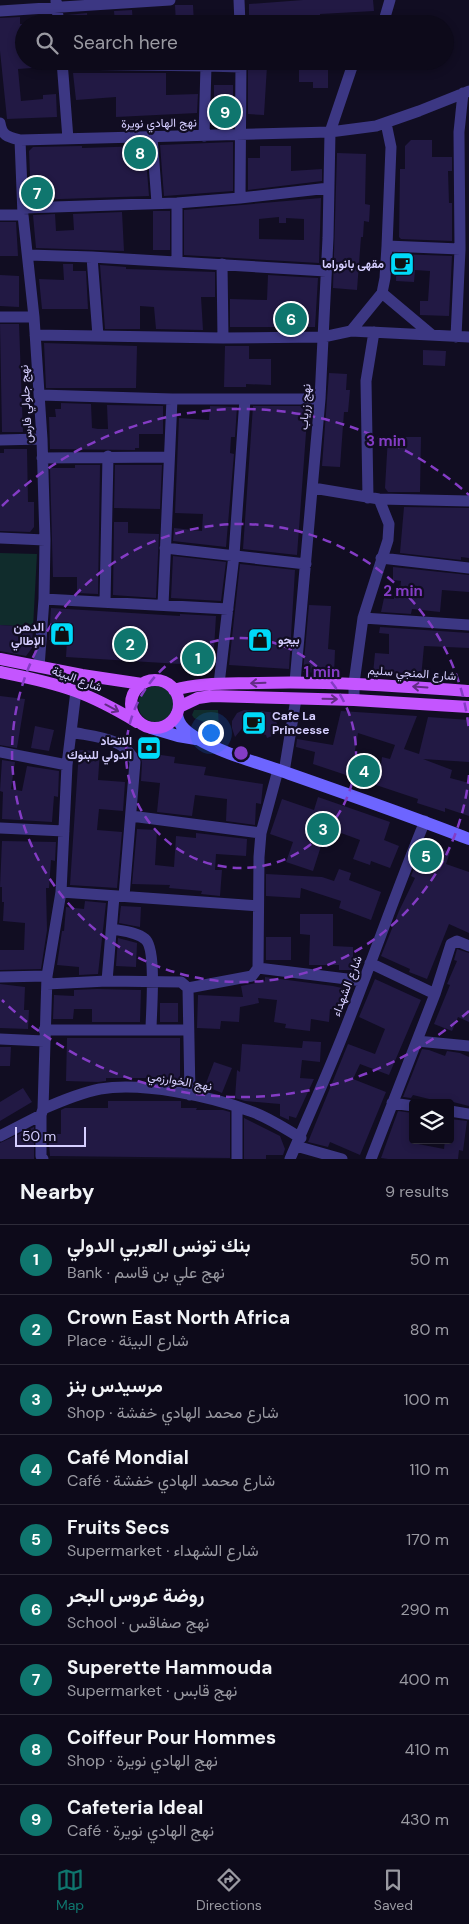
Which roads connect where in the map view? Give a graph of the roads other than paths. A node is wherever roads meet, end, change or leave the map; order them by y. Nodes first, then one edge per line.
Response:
1 (170, 0) edge
2 (239, 0) edge
3 (390, 0) edge
4 (56, 4) edge
5 (0, 11) edge
6 (240, 15) edge
7 (386, 15) edge
8 (63, 70) edge
9 (206, 70) edge
10 (241, 70) edge
11 (351, 70) edge
12 (466, 92) edge
13 (0, 123) edge
14 (386, 123) junction
15 (330, 132) junction
16 (241, 134) junction
17 (204, 136) junction
18 (152, 137) junction
19 (68, 139) junction
20 (20, 140) junction
21 (329, 188) junction
22 (240, 198) junction
23 (177, 203) junction
24 (157, 204) junction
25 (23, 212) junction
26 (0, 215) edge
27 (387, 246) junction
28 (460, 249) junction
29 (28, 256) junction
30 (92, 257) junction
31 (177, 262) junction
32 (222, 264) junction
33 (326, 272) junction
34 (382, 293) junction
35 (0, 317) edge
36 (34, 317) junction
37 (351, 331) junction
38 (374, 332) junction
39 (35, 335) junction
40 (432, 335) junction
41 (98, 336) junction
42 (323, 337) junction
43 (456, 337) junction
44 (469, 337) edge
45 (223, 338) junction
46 (40, 395) junction
47 (172, 399) junction
48 (245, 399) junction
49 (320, 399) junction
50 (42, 439) junction
51 (0, 440) edge
52 (108, 456) junction
53 (169, 457) junction
54 (42, 458) junction
55 (313, 488) junction
56 (374, 499) junction
57 (469, 501) edge
58 (0, 538) edge
59 (45, 540) junction
60 (165, 548) junction
61 (234, 555) junction
62 (381, 558) junction
63 (306, 564) junction
64 (469, 568) edge
65 (44, 599) junction
66 (105, 602) junction
67 (163, 605) junction
68 (228, 608) junction
69 (363, 618) junction
70 (469, 625) edge
71 (0, 659) edge
72 (39, 667) junction
73 (0, 672) edge
74 (295, 682) junction
75 (354, 683) junction
76 (142, 684) junction
77 (219, 684) junction
78 (174, 690) junction
79 (76, 691) junction
80 (469, 691) edge
81 (296, 698) junction
82 (354, 700) junction
83 (469, 707) edge
84 (178, 711) junction
85 (146, 726) junction
86 (71, 732) junction
87 (199, 739) junction
88 (0, 752) edge
89 (67, 765) junction
90 (281, 771) junction
91 (131, 816) junction
92 (424, 822) junction
93 (0, 828) edge
94 (64, 831) junction
95 (261, 833) junction
96 (469, 839) edge
97 (61, 892) junction
98 (119, 896) junction
99 (258, 906) junction
100 (112, 929) junction
101 (469, 946) edge
102 (370, 963) junction
103 (258, 968) junction
104 (0, 977) edge
105 (46, 980) junction
106 (108, 981) junction
107 (363, 981) junction
108 (152, 982) junction
109 (188, 988) junction
110 (435, 994) junction
111 (151, 1030) junction
112 (188, 1030) junction
113 (44, 1035) junction
114 (0, 1039) edge
115 (416, 1041) junction
116 (469, 1046) edge
117 (190, 1095) junction
118 (392, 1103) junction
119 (409, 1105) edge
120 (237, 1107) junction
121 (42, 1112) junction
122 (454, 1112) edge
123 (469, 1114) edge
124 (0, 1136) edge
125 (298, 1142) junction
126 (327, 1157) edge
127 (43, 1159) edge
128 (237, 1159) edge
129 (290, 1159) edge
130 (342, 1159) edge
131 (371, 1159) edge

1 - 4 street
2 - 6 street
3 - 7 street
4 - 5 street
8 - 19 street
9 - 17 street
10 - 16 street
11 - 15 street, نهج زرياب
12 - 14 street, نهج الهادي نويرة
12 - 28 street
13 - 20 street
14 - 15 street, نهج الهادي نويرة
14 - 27 street
15 - 16 street, نهج الهادي نويرة
15 - 21 street, نهج زرياب
16 - 17 street, نهج الهادي نويرة
16 - 22 street
17 - 18 street, نهج الهادي نويرة
18 - 19 street, نهج الهادي نويرة
18 - 24 street
19 - 20 street, نهج الهادي نويرة
20 - 25 street, نهج جلولي فارس
21 - 22 street
21 - 33 street, نهج زرياب
22 - 23 street
23 - 24 street
23 - 31 street
24 - 25 street
25 - 26 street
25 - 29 street, نهج جلولي فارس
27 - 28 street
27 - 34 street
28 - 43 street
29 - 30 street
29 - 36 street, نهج جلولي فارس
30 - 31 street
30 - 41 street
31 - 32 street
32 - 33 street
32 - 45 street
33 - 42 street, نهج زرياب
34 - 37 street
34 - 40 street
35 - 36 street
36 - 39 street, نهج جلولي فارس
37 - 38 street
37 - 42 street
38 - 40 street
38 - 56 street
39 - 41 street
39 - 46 street, نهج جلولي فارس
40 - 43 street
41 - 45 street
42 - 45 street
42 - 49 street, نهج زرياب
43 - 44 street
46 - 47 street
46 - 50 street, نهج جلولي فارس
47 - 48 street
47 - 53 street
48 - 49 street
48 - 61 street
49 - 55 street, نهج زرياب
50 - 51 street
50 - 54 street, نهج جلولي فارس
52 - 53 street
52 - 54 street
52 - 66 street
53 - 60 street
54 - 59 street, نهج جلولي فارس
55 - 56 street
55 - 63 street, نهج زرياب
56 - 57 street
56 - 62 street
58 - 59 street
59 - 65 street, نهج جلولي فارس
60 - 61 street
60 - 67 street
61 - 63 street
61 - 68 street
62 - 64 street
62 - 69 street
63 - 74 street, نهج زرياب
65 - 66 street
65 - 72 street, نهج جلولي فارس
66 - 67 street
67 - 68 street
68 - 77 street
69 - 70 street
69 - 75 street
71 - 72 main road, شارع البيئة
72 - 76 main road, شارع البيئة
73 - 79 main road, شارع البيئة
74 - 75 main road, شارع المنجي سليم
74 -> 77 main road, شارع المنجي سليم
80 -> 75 main road, شارع المنجي سليم
75 - 82 street
76 - 78 main road
76 - 85 main road
77 - 78 main road, شارع المنجي سليم
78 - 84 main road
79 -> 85 main road, شارع البيئة
79 - 86 street
81 -> 82 main road
81 - 84 main road
81 - 90 street
82 - 83 main road
84 - 85 main road
84 - 87 main road
85 - 87 main road
86 - 89 street
86 - 91 street
87 - 90 main road
88 - 89 street
89 - 94 street
90 - 92 main road
90 - 95 street
91 - 95 street
91 - 98 street
92 - 96 main road
92 - 102 street, شارع الشهداء
93 - 94 street
94 - 97 street
95 - 99 street
97 - 98 street
97 - 105 street
98 - 99 street
98 - 100 street
99 - 103 street
100 - 106 street
100 - 108 street
101 - 110 street
102 - 107 street, شارع الشهداء
102 - 110 street
103 - 107 street
103 - 109 street
104 - 105 street
105 - 106 street
105 - 113 street
106 - 108 street
107 - 125 street, شارع الشهداء
108 - 109 street
108 - 111 street
109 - 112 street
110 - 115 street
111 - 112 street
111 - 113 street
112 - 117 street
113 - 114 street
113 - 121 street
115 - 116 street
115 - 118 street
117 - 120 street, نهج الخوارزمي
117 - 121 street, نهج الخوارزمي
118 - 119 street
118 - 131 street
120 - 125 street, نهج الخوارزمي
120 - 128 street
121 - 124 street, نهج الخوارزمي
121 - 127 street
122 - 123 street
125 - 126 street, نهج الخوارزمي
125 - 129 street, شارع الشهداء
126 - 130 street, نهج الخوارزمي

